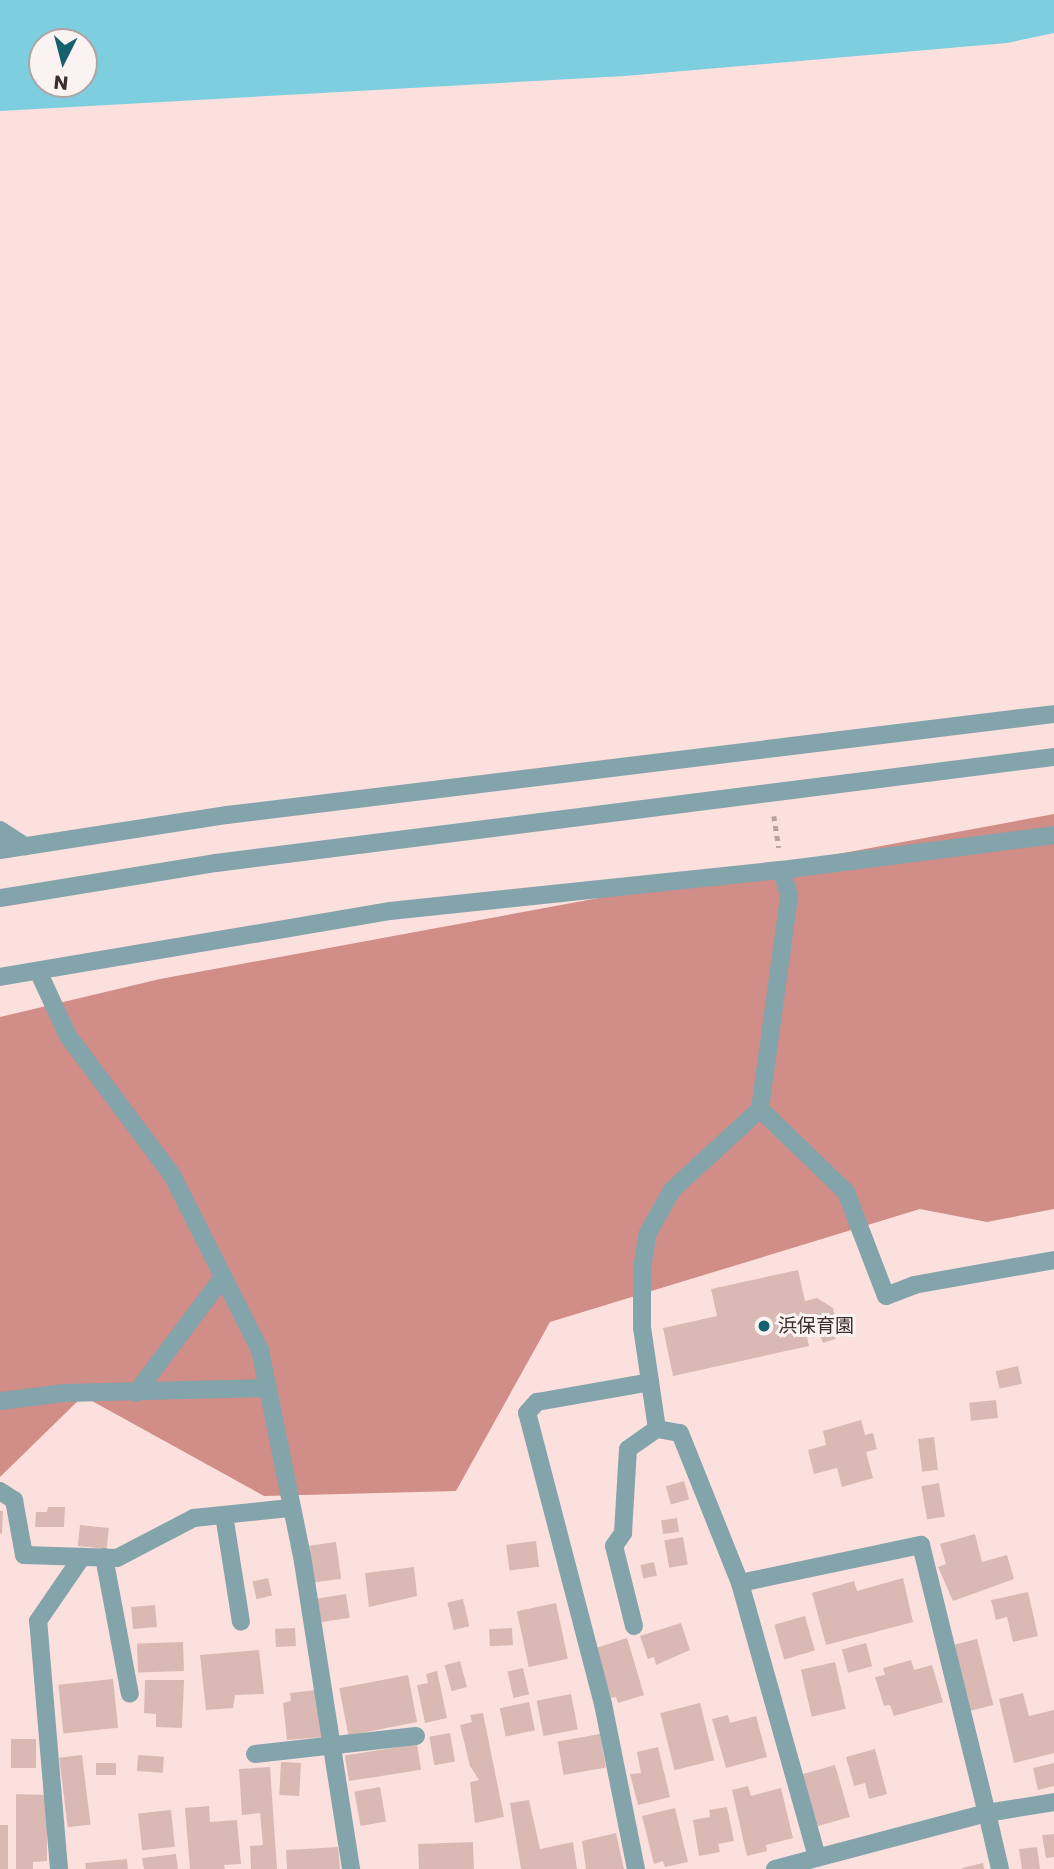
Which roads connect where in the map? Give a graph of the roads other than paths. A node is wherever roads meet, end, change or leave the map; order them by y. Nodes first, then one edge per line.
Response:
1 (1054, 714) edge
2 (1054, 757) edge
3 (0, 830) edge
4 (1054, 835) edge
5 (25, 846) junction
6 (0, 850) edge
7 (782, 870) junction
8 (0, 898) edge
9 (38, 971) junction
10 (0, 977) edge
11 (760, 1109) junction
12 (1054, 1260) edge
13 (223, 1277) junction
14 (650, 1382) junction
15 (268, 1388) junction
16 (136, 1393) junction
17 (0, 1401) edge
18 (657, 1429) junction
19 (0, 1491) edge
20 (289, 1508) junction
21 (224, 1515) junction
22 (82, 1557) junction
23 (104, 1557) junction
24 (740, 1583) junction
25 (241, 1622) dead end
26 (634, 1626) dead end
27 (130, 1694) dead end
28 (416, 1736) dead end
29 (334, 1748) junction
30 (254, 1754) dead end
31 (1054, 1802) edge
32 (988, 1813) junction
33 (817, 1857) junction
34 (59, 1869) edge
35 (351, 1869) edge
36 (636, 1869) edge
37 (778, 1869) edge
38 (1000, 1869) edge

1 - 5 street
2 - 8 street
3 - 5 street
4 - 7 street
5 - 6 street
7 - 9 street
7 - 11 street
9 - 10 street
9 - 13 street
11 - 12 street
11 - 14 street
13 - 15 street
13 - 16 street
14 - 18 street
14 - 36 street
15 - 16 street
15 - 20 street
16 - 17 street
18 - 24 street
18 - 26 street
19 - 22 street
20 - 21 street
20 - 29 street
21 - 23 street
21 - 25 street
22 - 23 street
22 - 34 street
23 - 27 street
24 - 32 street
24 - 33 street
28 - 29 street
29 - 30 street
29 - 35 street
31 - 32 street
32 - 33 street
32 - 38 street
33 - 37 street

